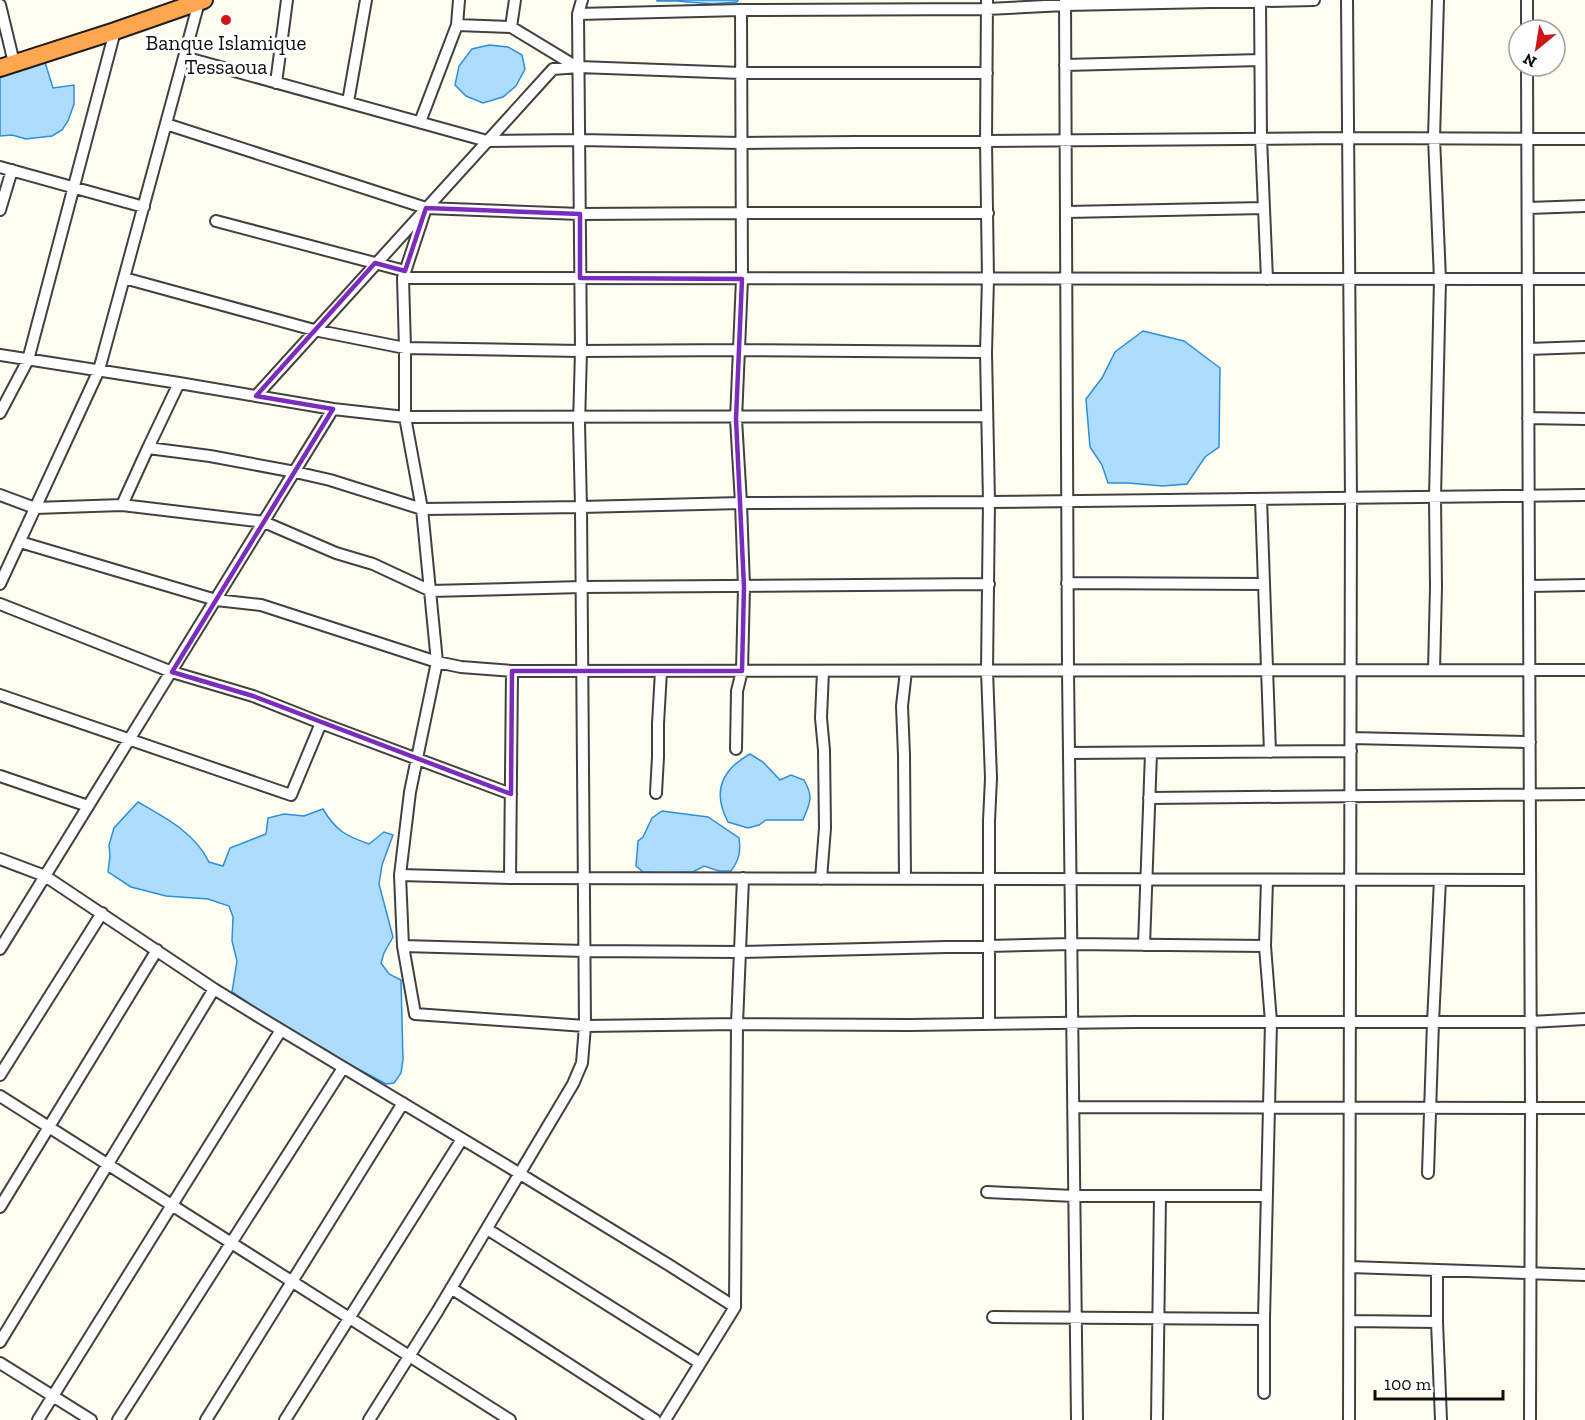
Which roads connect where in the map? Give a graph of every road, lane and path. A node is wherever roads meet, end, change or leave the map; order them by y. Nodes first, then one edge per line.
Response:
1 (287, 0) edge
2 (366, 0) edge
3 (459, 0) edge
4 (514, 0) edge
5 (582, 0) edge
6 (1314, 0) edge
7 (1347, 0) edge
8 (1438, 0) edge
9 (1527, 0) edge
10 (202, 1) edge
11 (1260, 1) edge
12 (1165, 2) edge
13 (1065, 3) edge
14 (0, 5) edge
15 (807, 5) edge
16 (883, 5) edge
17 (987, 5) edge
18 (741, 10) junction
19 (578, 14) junction
20 (1527, 18) edge
21 (457, 26) junction
22 (511, 27) junction
23 (115, 31) junction
24 (184, 57) junction
25 (1260, 60) junction
26 (7, 65) edge
27 (1065, 65) junction
28 (579, 68) junction
29 (741, 73) junction
30 (987, 73) junction
31 (1527, 78) edge
32 (276, 83) junction
33 (348, 102) junction
34 (420, 122) junction
35 (166, 124) junction
36 (1261, 138) junction
37 (1349, 138) junction
38 (1434, 138) junction
39 (1527, 138) junction
40 (1585, 139) edge
41 (579, 140) junction
42 (487, 141) junction
43 (986, 141) junction
44 (1065, 141) junction
45 (742, 143) junction
46 (0, 167) edge
47 (12, 170) junction
48 (74, 188) junction
49 (1585, 206) edge
50 (144, 207) junction
51 (426, 208) junction
52 (1264, 208) junction
53 (1528, 208) junction
54 (0, 210) edge
55 (1066, 212) junction
56 (742, 213) junction
57 (988, 213) junction
58 (580, 214) junction
59 (216, 221) dead end
60 (375, 263) junction
61 (404, 275) junction
62 (124, 278) junction
63 (580, 278) junction
64 (742, 279) junction
65 (988, 279) junction
66 (1066, 279) junction
67 (1267, 279) junction
68 (1350, 279) junction
69 (1440, 279) junction
70 (1528, 279) junction
71 (1585, 279) edge
72 (314, 330) junction
73 (1585, 347) edge
74 (405, 348) junction
75 (1528, 349) junction
76 (739, 350) junction
77 (580, 351) junction
78 (986, 352) junction
79 (0, 355) edge
80 (28, 360) junction
81 (99, 370) junction
82 (179, 383) junction
83 (256, 396) junction
84 (333, 409) junction
85 (0, 413) edge
86 (736, 416) junction
87 (987, 416) junction
88 (405, 417) junction
89 (580, 417) junction
90 (1528, 418) junction
91 (1585, 418) edge
92 (148, 448) junction
93 (295, 472) junction
94 (0, 495) edge
95 (1585, 495) edge
96 (1529, 496) junction
97 (1435, 497) junction
98 (1351, 498) junction
99 (1261, 499) junction
100 (1067, 501) junction
101 (989, 502) junction
102 (741, 503) junction
103 (122, 505) junction
104 (582, 507) junction
105 (35, 508) junction
106 (422, 509) junction
107 (264, 522) junction
108 (20, 542) junction
109 (1067, 583) junction
110 (0, 584) edge
111 (989, 584) junction
112 (1264, 584) junction
113 (1585, 585) edge
114 (1529, 586) junction
115 (582, 587) junction
116 (744, 587) junction
117 (431, 591) junction
118 (216, 600) junction
119 (0, 604) edge
120 (437, 662) junction
121 (1267, 670) junction
122 (1351, 670) junction
123 (1434, 670) junction
124 (1529, 670) junction
125 (1585, 670) edge
126 (512, 671) junction
127 (582, 671) junction
128 (661, 671) junction
129 (742, 671) junction
130 (823, 671) junction
131 (906, 671) junction
132 (987, 671) junction
133 (1068, 671) junction
134 (172, 672) junction
135 (0, 695) edge
136 (321, 723) junction
137 (1351, 738) junction
138 (130, 739) junction
139 (1530, 742) junction
140 (736, 749) dead end
141 (1351, 751) junction
142 (1270, 752) junction
143 (1069, 753) junction
144 (1150, 753) junction
145 (418, 759) junction
146 (0, 776) edge
147 (656, 793) dead end
148 (511, 794) junction
149 (1530, 794) junction
150 (1585, 794) edge
151 (1350, 796) junction
152 (1149, 798) junction
153 (88, 806) junction
154 (0, 859) edge
155 (400, 875) junction
156 (45, 876) junction
157 (510, 878) junction
158 (584, 878) junction
159 (743, 878) junction
160 (821, 879) junction
161 (905, 879) junction
162 (989, 879) junction
163 (1070, 879) junction
164 (1146, 879) junction
165 (1267, 880) junction
166 (1350, 880) junction
167 (1440, 880) junction
168 (1530, 880) junction
169 (102, 913) junction
170 (1071, 944) junction
171 (1144, 945) junction
172 (403, 946) junction
173 (989, 946) junction
174 (1266, 946) junction
175 (0, 949) edge
176 (157, 950) junction
177 (585, 951) junction
178 (740, 952) junction
179 (214, 989) junction
180 (1585, 1019) edge
181 (1271, 1022) junction
182 (1350, 1022) junction
183 (1433, 1022) junction
184 (1531, 1022) junction
185 (1072, 1023) junction
186 (737, 1024) junction
187 (989, 1024) junction
188 (585, 1026) junction
189 (281, 1030) junction
190 (343, 1068) junction
191 (0, 1075) edge
192 (0, 1096) edge
193 (403, 1104) junction
194 (1073, 1107) junction
195 (1269, 1108) junction
196 (1350, 1108) junction
197 (1431, 1108) junction
198 (1531, 1108) junction
199 (1585, 1108) edge
200 (48, 1127) junction
201 (462, 1139) junction
202 (108, 1164) junction
203 (1428, 1173) dead end
204 (520, 1174) junction
205 (987, 1192) dead end
206 (1074, 1196) junction
207 (1160, 1196) junction
208 (1267, 1196) junction
209 (172, 1205) junction
210 (0, 1207) edge
211 (487, 1229) junction
212 (231, 1243) junction
213 (1350, 1267) junction
214 (1437, 1270) junction
215 (1531, 1274) junction
216 (1585, 1275) edge
217 (292, 1281) junction
218 (451, 1288) junction
219 (735, 1307) junction
220 (993, 1317) dead end
221 (1076, 1317) junction
222 (350, 1318) junction
223 (1158, 1318) junction
224 (1264, 1319) junction
225 (1350, 1321) junction
226 (1437, 1322) junction
227 (0, 1342) edge
228 (409, 1356) junction
229 (700, 1363) junction
230 (0, 1364) edge
231 (1264, 1393) dead end
232 (52, 1396) junction
233 (504, 1418) edge
234 (38, 1420) edge
235 (91, 1420) edge
236 (118, 1420) edge
237 (206, 1420) edge
238 (285, 1420) edge
239 (369, 1420) edge
240 (656, 1420) edge
241 (665, 1420) edge
242 (1077, 1420) edge
243 (1157, 1420) edge
244 (1349, 1420) edge
245 (1441, 1420) edge
246 (1530, 1420) edge

1 - 32 street
2 - 33 street
3 - 21 street
4 - 22 street
5 - 19 street
6 - 11 street
7 - 37 street
8 - 38 street
9 - 20 street
10 - 23 highway
10 - 24 street
11 - 12 street
11 - 25 street
12 - 13 street
13 - 17 street
13 - 27 street
14 - 26 street
15 - 16 street
15 - 18 street
16 - 17 street
17 - 30 street
18 - 19 street
18 - 29 street
19 - 28 street
21 - 22 street
21 - 34 street
22 - 28 street
23 - 26 highway
23 - 48 street
24 - 32 street
24 - 35 street
25 - 27 street
25 - 36 street
27 - 44 street
28 - 29 street
28 - 41 street
28 - 42 street
29 - 30 street
29 - 45 street
30 - 43 street
31 - 39 street
32 - 33 street
33 - 34 street
34 - 42 street
35 - 50 street
35 - 51 street
36 - 37 street
36 - 44 street
36 - 52 street
37 - 38 street
37 - 68 street
38 - 39 street
38 - 69 street
39 - 40 street
39 - 53 street
41 - 42 street
41 - 45 street
41 - 58 street
42 - 51 street
43 - 44 street
43 - 45 street
43 - 57 street
44 - 55 street
45 - 56 street
46 - 47 street
47 - 48 street
47 - 54 street
48 - 50 street
48 - 80 street
49 - 53 street
50 - 62 street
51 - 58 street
51 - 60 street
51 - 61 street
52 - 55 street
52 - 67 street
53 - 70 street
55 - 66 street
56 - 57 street
56 - 58 street
56 - 64 street
57 - 65 street
58 - 63 street
59 - 60 street
60 - 61 street
60 - 72 street
61 - 63 street
61 - 74 street
62 - 72 street
62 - 81 street
63 - 64 street
63 - 77 street
64 - 65 street
64 - 76 street
65 - 66 street
65 - 78 street
66 - 67 street
66 - 100 street
67 - 68 street
68 - 69 street
68 - 98 street
69 - 70 street
69 - 97 street
70 - 71 street
70 - 75 street
72 - 74 street
72 - 83 street
73 - 75 street
74 - 77 street
74 - 88 street
75 - 90 street
76 - 77 street
76 - 78 street
76 - 86 street
77 - 89 street
78 - 87 street
79 - 80 street
80 - 81 street
80 - 85 street
81 - 82 street
81 - 105 street
82 - 83 street
82 - 92 street
83 - 84 street
84 - 88 street
84 - 93 street
86 - 87 street
86 - 89 street
86 - 102 street
87 - 101 street
88 - 89 street
88 - 106 street
89 - 104 street
90 - 91 street
90 - 96 street
92 - 93 street
92 - 103 street
93 - 106 street
93 - 107 street
94 - 105 street
95 - 96 street
96 - 97 street
96 - 114 street
97 - 98 street
97 - 123 street
98 - 99 street
98 - 122 street
99 - 100 street
99 - 112 street
100 - 101 street
100 - 109 street
101 - 102 street
101 - 111 street
102 - 104 street
102 - 116 street
103 - 105 street
103 - 107 street
104 - 106 street
104 - 115 street
105 - 108 street
106 - 117 street
107 - 117 street
107 - 118 street
108 - 110 street
108 - 118 street
109 - 112 street
109 - 133 street
111 - 116 street
111 - 132 street
112 - 121 street
113 - 114 street
114 - 124 street
115 - 116 street
115 - 117 street
115 - 127 street
116 - 129 street
117 - 120 street
118 - 120 street
118 - 134 street
119 - 134 street
120 - 126 street
120 - 145 street
121 - 122 street
121 - 133 street
121 - 142 street
122 - 123 street
122 - 137 street
123 - 124 street
124 - 125 street
124 - 139 street
126 - 127 street
126 - 148 street
127 - 128 street
127 - 158 street
128 - 129 street
128 - 147 street
129 - 130 street
129 - 140 street
130 - 131 street
130 - 160 street
131 - 132 street
131 - 161 street
132 - 133 street
132 - 162 street
133 - 143 street
134 - 136 street
134 - 138 street
135 - 138 street
136 - 138 street
136 - 145 street
137 - 139 street
137 - 141 street
138 - 153 street
139 - 149 street
141 - 142 street
141 - 151 street
142 - 144 street
143 - 144 street
143 - 163 street
144 - 152 street
145 - 148 street
145 - 155 street
146 - 153 street
148 - 157 street
149 - 150 street
149 - 151 street
149 - 168 street
151 - 152 street
151 - 166 street
152 - 164 street
153 - 156 street
154 - 156 street
155 - 157 street
155 - 172 street
156 - 169 street
156 - 175 street
157 - 158 street
158 - 159 street
158 - 177 street
159 - 160 street
159 - 178 street
160 - 161 street
161 - 162 street
162 - 163 street
162 - 173 street
163 - 164 street
163 - 170 street
164 - 165 street
164 - 171 street
165 - 166 street
165 - 174 street
166 - 167 street
166 - 182 street
167 - 168 street
167 - 183 street
168 - 184 street
169 - 176 street
169 - 191 street
170 - 171 street
170 - 173 street
170 - 185 street
171 - 174 street
172 - 177 street
172 - 188 street
173 - 178 street
173 - 187 street
174 - 181 street
176 - 179 street
176 - 200 street
177 - 178 street
177 - 188 street
178 - 186 street
179 - 189 street
179 - 202 street
180 - 184 street
181 - 182 street
181 - 185 street
181 - 195 street
182 - 183 street
182 - 196 street
183 - 184 street
183 - 197 street
184 - 198 street
185 - 187 street
185 - 194 street
186 - 187 street
186 - 188 street
186 - 219 street
188 - 204 street
189 - 190 street
189 - 209 street
190 - 193 street
190 - 212 street
192 - 200 street
193 - 201 street
193 - 217 street
194 - 195 street
194 - 206 street
195 - 196 street
195 - 208 street
196 - 197 street
196 - 213 street
197 - 198 street
197 - 203 street
198 - 199 street
198 - 215 street
200 - 202 street
200 - 210 street
201 - 204 street
201 - 222 street
202 - 209 street
202 - 227 street
204 - 211 street
204 - 219 street
205 - 206 street
206 - 207 street
206 - 221 street
207 - 208 street
207 - 223 street
208 - 224 street
209 - 212 street
209 - 232 street
211 - 218 street
211 - 229 street
212 - 217 street
212 - 236 street
213 - 214 street
213 - 225 street
214 - 215 street
214 - 226 street
215 - 216 street
215 - 246 street
217 - 222 street
217 - 237 street
218 - 228 street
218 - 240 street
219 - 229 street
220 - 221 street
221 - 223 street
221 - 242 street
222 - 228 street
222 - 238 street
223 - 224 street
223 - 243 street
224 - 231 street
225 - 226 street
225 - 244 street
226 - 245 street
228 - 233 street
228 - 239 street
229 - 241 street
230 - 232 street
232 - 234 street
232 - 235 street

